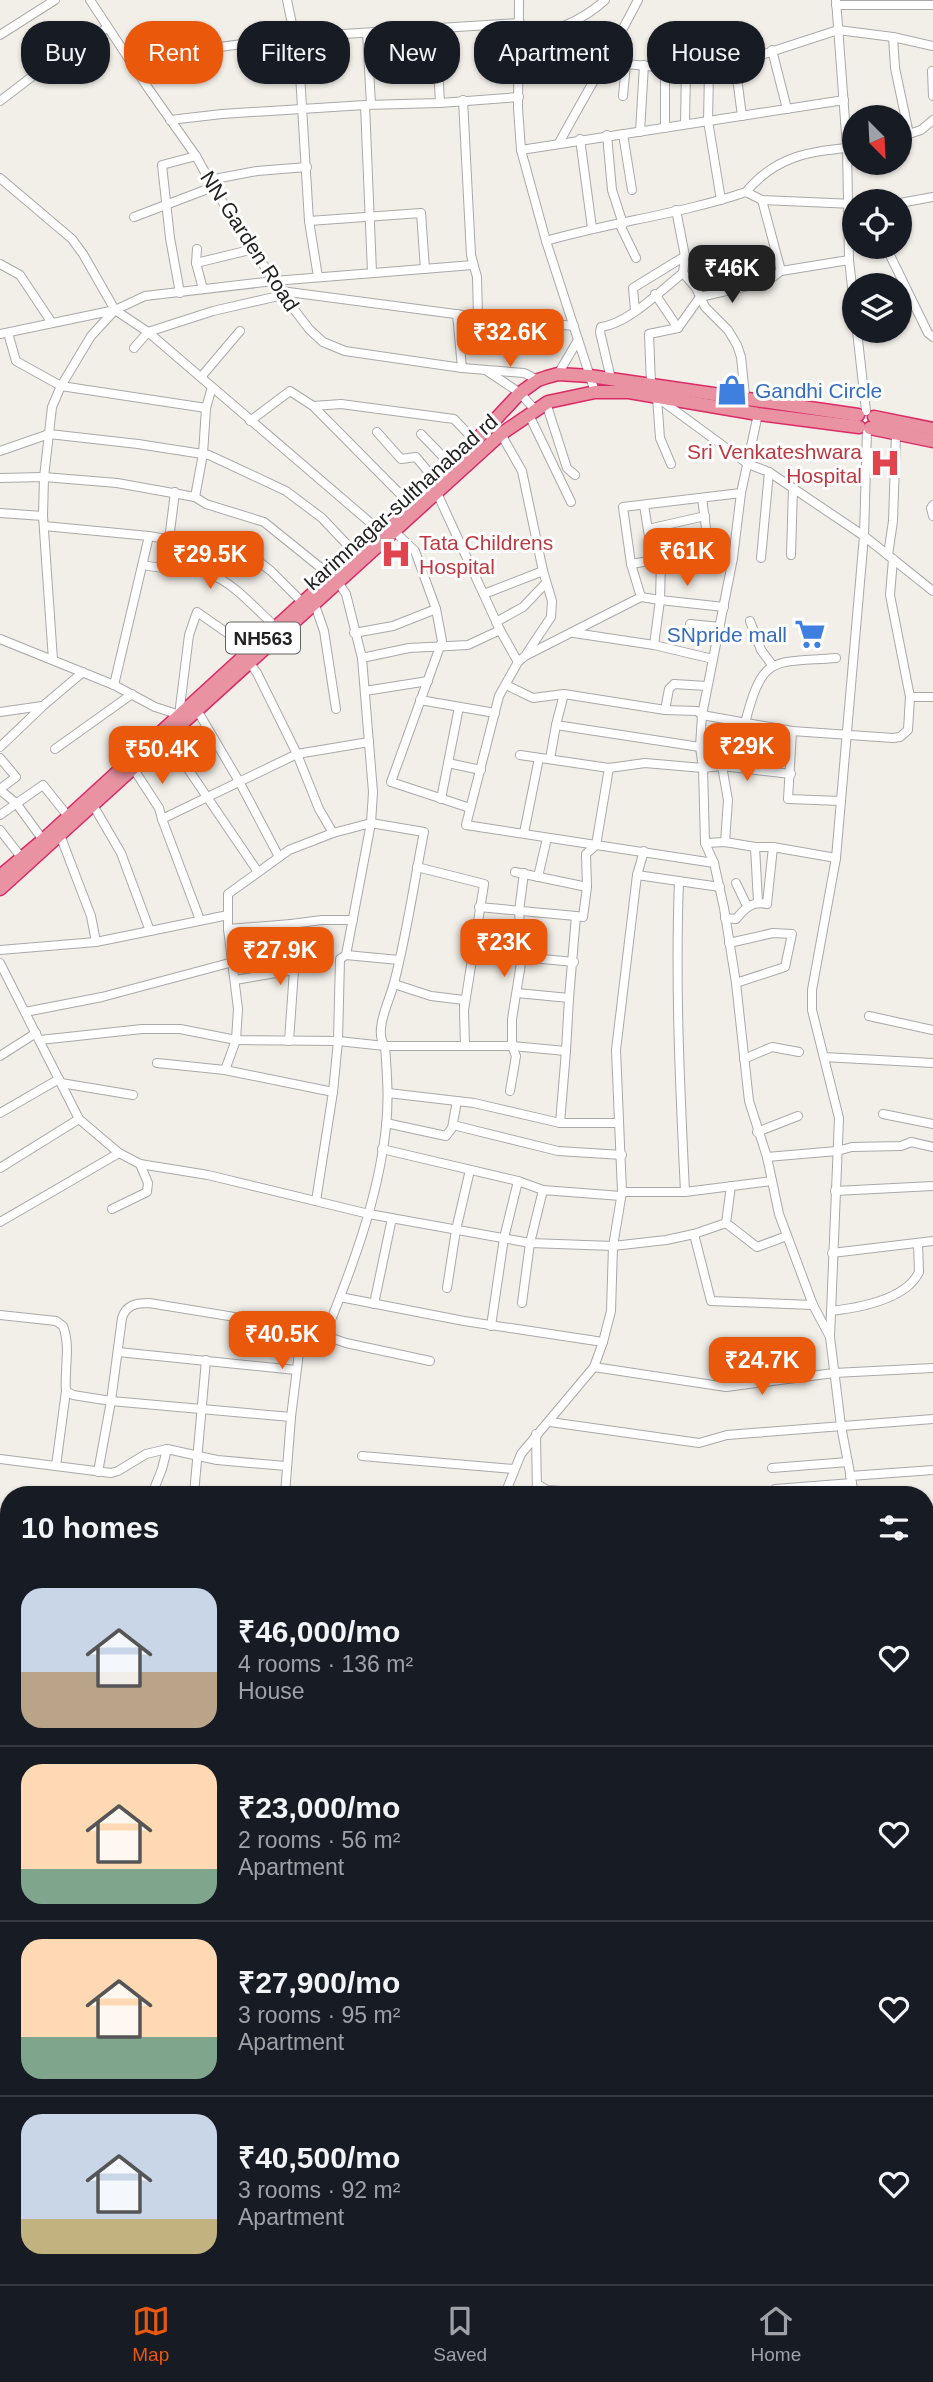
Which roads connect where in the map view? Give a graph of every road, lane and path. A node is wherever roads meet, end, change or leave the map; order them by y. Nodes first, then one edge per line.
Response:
1 (55, 0) edge
2 (90, 0) edge
3 (286, 0) edge
4 (519, 0) edge
5 (605, 0) edge
6 (638, 0) edge
7 (836, 3) edge
8 (933, 5) edge
9 (103, 21) edge
10 (291, 21) edge
11 (520, 21) edge
12 (575, 21) edge
13 (627, 21) edge
14 (838, 30) junction
15 (110, 32) edge
16 (0, 35) edge
17 (893, 37) junction
18 (933, 46) edge
19 (772, 50) junction
20 (124, 52) edge
21 (765, 52) edge
22 (633, 64) edge
23 (644, 65) junction
24 (647, 65) edge
25 (932, 71) edge
26 (22, 84) edge
27 (146, 84) edge
28 (300, 84) edge
29 (368, 84) edge
30 (439, 84) edge
31 (519, 84) edge
32 (591, 84) edge
33 (624, 84) edge
34 (665, 84) edge
35 (686, 84) edge
36 (709, 84) edge
37 (738, 84) edge
38 (623, 96) dead end
39 (933, 96) edge
40 (519, 97) junction
41 (463, 100) junction
42 (844, 100) junction
43 (0, 101) edge
44 (440, 103) junction
45 (368, 104) junction
46 (845, 105) edge
47 (903, 105) edge
48 (786, 109) junction
49 (302, 111) junction
50 (742, 116) junction
51 (170, 120) junction
52 (933, 120) edge
53 (708, 121) junction
54 (685, 124) junction
55 (665, 128) junction
56 (640, 132) junction
57 (912, 133) edge
58 (623, 134) junction
59 (607, 135) junction
60 (580, 139) junction
61 (559, 143) junction
62 (842, 148) edge
63 (521, 149) junction
64 (196, 156) junction
65 (307, 167) junction
66 (0, 178) edge
67 (211, 183) junction
68 (632, 190) dead end
69 (746, 192) junction
70 (933, 197) edge
71 (721, 200) junction
72 (762, 200) junction
73 (912, 201) edge
74 (167, 203) junction
75 (842, 204) edge
76 (676, 210) junction
77 (371, 215) junction
78 (134, 216) dead end
79 (309, 221) junction
80 (622, 224) junction
81 (592, 228) junction
82 (546, 242) junction
83 (254, 248) junction
84 (197, 249) dead end
85 (685, 256) junction
86 (636, 258) dead end
87 (892, 259) edge
88 (849, 260) joint
89 (196, 263) junction
90 (0, 264) edge
91 (473, 265) junction
92 (759, 267) dead end
93 (425, 269) junction
94 (781, 271) junction
95 (372, 272) junction
96 (683, 273) junction
97 (850, 273) edge
98 (318, 277) junction
99 (274, 281) junction
100 (696, 288) junction
101 (203, 289) junction
102 (180, 293) junction
103 (282, 293) junction
104 (655, 294) junction
105 (700, 297) junction
106 (116, 310) junction
107 (635, 312) junction
108 (457, 314) junction
109 (478, 317) junction
110 (52, 323) junction
111 (574, 326) junction
112 (678, 328) junction
113 (240, 331) dead end
114 (3, 332) edge
115 (148, 332) junction
116 (931, 333) edge
117 (578, 340) junction
118 (858, 343) edge
119 (134, 348) dead end
120 (462, 368) junction
121 (484, 369) junction
122 (558, 374) junction
123 (590, 376) junction
124 (201, 377) junction
125 (611, 379) junction
126 (538, 380) junction
127 (61, 386) junction
128 (212, 387) junction
129 (594, 392) junction
130 (520, 393) junction
131 (655, 393) junction
132 (740, 399) junction
133 (313, 406) junction
134 (206, 408) junction
135 (537, 410) junction
136 (758, 414) junction
137 (250, 421) junction
138 (866, 421) junction
139 (933, 429) edge
140 (377, 432) dead end
141 (49, 434) junction
142 (421, 434) dead end
143 (501, 434) junction
144 (896, 434) junction
145 (0, 441) edge
146 (933, 441) edge
147 (476, 442) junction
148 (2, 451) edge
149 (203, 454) junction
150 (671, 464) dead end
151 (748, 464) junction
152 (452, 466) junction
153 (769, 472) junction
154 (575, 475) dead end
155 (44, 477) junction
156 (0, 478) edge
157 (436, 487) junction
158 (793, 488) junction
159 (174, 492) junction
160 (741, 492) junction
161 (195, 497) junction
162 (702, 498) junction
163 (571, 502) dead end
164 (410, 504) junction
165 (644, 505) junction
166 (933, 505) edge
167 (0, 513) edge
168 (43, 516) junction
169 (705, 516) junction
170 (933, 516) edge
171 (44, 526) junction
172 (648, 529) junction
173 (387, 531) junction
174 (149, 536) junction
175 (864, 536) junction
176 (169, 540) junction
177 (709, 551) junction
178 (356, 554) junction
179 (791, 555) dead end
180 (891, 557) junction
181 (733, 558) junction
182 (761, 558) dead end
183 (657, 561) junction
184 (631, 564) junction
185 (143, 565) junction
186 (543, 571) junction
187 (933, 578) edge
188 (335, 579) junction
189 (546, 583) junction
190 (931, 590) edge
191 (484, 594) junction
192 (641, 597) junction
193 (660, 600) junction
194 (308, 603) junction
195 (724, 607) junction
196 (436, 609) junction
197 (750, 621) dead end
198 (690, 624) dead end
199 (275, 626) junction
200 (498, 626) junction
201 (720, 627) junction
202 (354, 633) junction
203 (573, 633) junction
204 (0, 639) edge
205 (654, 645) junction
206 (440, 647) junction
207 (249, 657) junction
208 (362, 658) junction
209 (836, 658) dead end
210 (522, 659) junction
211 (713, 659) junction
212 (53, 660) junction
213 (773, 666) junction
214 (83, 673) junction
215 (428, 681) junction
216 (114, 685) junction
217 (506, 685) junction
218 (707, 686) junction
219 (365, 691) junction
220 (132, 694) junction
221 (565, 694) junction
222 (910, 697) junction
223 (933, 697) edge
224 (419, 700) junction
225 (44, 705) junction
226 (459, 707) junction
227 (336, 709) dead end
228 (666, 710) junction
229 (0, 712) edge
230 (495, 713) junction
231 (188, 714) junction
232 (702, 716) junction
233 (745, 723) junction
234 (556, 725) junction
235 (792, 731) junction
236 (848, 735) junction
237 (166, 738) junction
238 (369, 742) junction
239 (0, 747) edge
240 (700, 747) junction
241 (55, 749) dead end
242 (297, 754) junction
243 (520, 755) dead end
244 (0, 758) edge
245 (539, 758) junction
246 (550, 759) junction
247 (448, 763) junction
248 (722, 766) junction
249 (133, 768) junction
250 (610, 768) junction
251 (703, 768) junction
252 (481, 770) junction
253 (791, 774) junction
254 (240, 782) junction
255 (0, 790) edge
256 (207, 798) junction
257 (441, 799) junction
258 (841, 801) junction
259 (16, 803) junction
260 (93, 804) junction
261 (470, 808) junction
262 (0, 815) edge
263 (67, 815) junction
264 (162, 819) junction
265 (372, 823) junction
266 (0, 830) edge
267 (333, 833) junction
268 (524, 833) junction
269 (60, 835) junction
270 (547, 838) junction
271 (43, 840) junction
272 (725, 842) junction
273 (705, 843) junction
274 (596, 845) junction
275 (773, 847) junction
276 (755, 848) junction
277 (644, 852) junction
278 (21, 857) junction
279 (279, 857) junction
280 (836, 858) junction
281 (714, 863) junction
282 (417, 867) junction
283 (258, 872) junction
284 (514, 872) dead end
285 (524, 873) junction
286 (637, 875) junction
287 (0, 876) edge
288 (538, 877) junction
289 (679, 881) junction
290 (736, 883) dead end
291 (587, 887) junction
292 (720, 887) junction
293 (0, 888) edge
294 (758, 902) junction
295 (747, 906) junction
296 (479, 907) junction
297 (519, 911) junction
298 (228, 915) junction
299 (576, 916) junction
300 (725, 918) junction
301 (200, 920) junction
302 (353, 920) junction
303 (291, 924) junction
304 (228, 929) junction
305 (150, 931) junction
306 (96, 942) junction
307 (730, 943) junction
308 (0, 950) edge
309 (346, 955) junction
310 (522, 957) junction
311 (399, 960) junction
312 (573, 961) junction
313 (0, 962) edge
314 (233, 962) junction
315 (295, 970) junction
316 (235, 980) junction
317 (736, 983) junction
318 (394, 984) junction
319 (517, 993) junction
320 (569, 998) junction
321 (464, 1010) junction
322 (25, 1012) junction
323 (869, 1016) dead end
324 (933, 1030) edge
325 (38, 1037) junction
326 (236, 1040) junction
327 (289, 1041) junction
328 (338, 1041) junction
329 (385, 1046) junction
330 (465, 1046) junction
331 (512, 1046) junction
332 (566, 1051) junction
333 (799, 1052) dead end
334 (0, 1056) edge
335 (824, 1057) junction
336 (744, 1059) junction
337 (157, 1063) dead end
338 (933, 1063) edge
339 (225, 1070) junction
340 (60, 1081) junction
341 (509, 1091) dead end
342 (333, 1092) junction
343 (388, 1093) junction
344 (133, 1096) dead end
345 (457, 1101) junction
346 (0, 1113) edge
347 (883, 1114) dead end
348 (798, 1116) dead end
349 (79, 1119) junction
350 (619, 1122) junction
351 (386, 1123) junction
352 (560, 1123) junction
353 (933, 1124) edge
354 (453, 1125) junction
355 (757, 1132) junction
356 (933, 1147) edge
357 (382, 1149) junction
358 (837, 1151) junction
359 (119, 1153) junction
360 (622, 1154) junction
361 (767, 1157) junction
362 (140, 1164) junction
363 (0, 1168) edge
364 (470, 1170) junction
365 (517, 1181) junction
366 (772, 1181) junction
367 (731, 1186) junction
368 (933, 1186) edge
369 (542, 1190) junction
370 (835, 1191) junction
371 (685, 1192) junction
372 (622, 1194) junction
373 (316, 1201) junction
374 (112, 1209) dead end
375 (369, 1214) junction
376 (392, 1218) junction
377 (0, 1223) edge
378 (726, 1223) junction
379 (456, 1230) junction
380 (694, 1234) junction
381 (788, 1236) junction
382 (504, 1238) junction
383 (933, 1241) edge
384 (530, 1243) junction
385 (918, 1243) junction
386 (613, 1246) junction
387 (832, 1254) junction
388 (447, 1288) dead end
389 (340, 1297) junction
390 (523, 1303) dead end
391 (374, 1304) junction
392 (813, 1305) junction
393 (831, 1311) junction
394 (0, 1315) edge
395 (491, 1326) junction
396 (302, 1328) junction
397 (325, 1335) junction
398 (830, 1337) junction
399 (603, 1342) junction
400 (118, 1352) junction
401 (206, 1360) junction
402 (430, 1361) dead end
403 (594, 1367) junction
404 (933, 1368) edge
405 (296, 1370) junction
406 (834, 1373) junction
407 (66, 1391) junction
408 (111, 1402) junction
409 (202, 1409) junction
410 (291, 1418) junction
411 (933, 1419) edge
412 (550, 1422) junction
413 (841, 1426) junction
414 (536, 1433) junction
415 (167, 1449) junction
416 (362, 1456) dead end
417 (199, 1457) junction
418 (1, 1459) edge
419 (848, 1462) junction
420 (56, 1466) junction
421 (286, 1466) junction
422 (772, 1468) dead end
423 (0, 1469) edge
424 (514, 1469) junction
425 (933, 1470) edge
426 (98, 1472) junction
427 (851, 1480) junction
428 (537, 1484) joint
429 (155, 1486) edge
430 (195, 1486) edge
431 (285, 1486) edge
432 (508, 1486) edge
433 (540, 1486) edge
434 (800, 1486) edge
435 (852, 1486) edge

1 - 16 street
2 - 9 street, NN Garden Road
3 - 10 street
4 - 11 street
5 - 12 street
6 - 13 street
7 - 8 street
7 - 14 street
14 - 17 street
14 - 19 street
14 - 42 street
15 - 20 street, NN Garden Road
17 - 18 street
17 - 47 street
19 - 21 street
19 - 48 street
22 - 23 street
23 - 24 street
23 - 56 street
25 - 39 street
26 - 43 street
27 - 51 street, NN Garden Road
28 - 49 street
29 - 45 street
30 - 44 street
31 - 40 street
32 - 61 street
33 - 38 street
34 - 55 street
35 - 54 street
36 - 53 street
37 - 50 street
40 - 41 street
40 - 63 street
41 - 44 street
41 - 91 street
42 - 46 street
42 - 48 street
44 - 45 street
45 - 49 street
45 - 77 street
48 - 50 street
49 - 51 street
49 - 65 street
50 - 53 street
51 - 64 street, NN Garden Road
52 - 57 street
53 - 54 street
53 - 71 street
54 - 55 street
55 - 56 street
56 - 58 street
58 - 59 street
58 - 68 street
59 - 60 street
59 - 80 street
60 - 61 street
60 - 81 street
61 - 63 street
62 - 69 street
63 - 82 street
64 - 67 street, NN Garden Road
64 - 74 street
65 - 67 street
65 - 79 street
66 - 106 street
67 - 74 street
67 - 83 street, NN Garden Road
69 - 71 street
69 - 72 street
70 - 73 street
71 - 76 street
72 - 75 street
72 - 94 street
74 - 78 street
74 - 102 street
76 - 80 street
76 - 85 street
77 - 79 street
77 - 93 street
77 - 95 street
79 - 98 street
80 - 81 street
80 - 86 street
81 - 82 street
82 - 111 street
83 - 89 street
83 - 99 street, NN Garden Road
84 - 89 street
85 - 96 street
85 - 107 street
87 - 116 street
88 - 94 street
88 - 97 street
89 - 101 street
90 - 110 street
91 - 93 street
91 - 109 street
92 - 100 street
93 - 95 street
94 - 105 street
95 - 98 street
96 - 100 street
96 - 104 street
98 - 99 street
99 - 101 street
99 - 103 street, NN Garden Road
100 - 105 street
101 - 102 street
102 - 106 street
103 - 108 street
103 - 115 street
103 - 120 street, NN Garden Road
104 - 107 street
104 - 112 street
105 - 112 street
105 - 132 street
106 - 110 street
106 - 115 street
106 - 127 street
107 - 125 street
108 - 109 street
108 - 120 street
109 - 111 street
110 - 114 street
111 - 117 street
112 - 131 street
113 - 124 street
114 - 127 street
115 - 119 street
115 - 124 street
117 - 122 street
117 - 123 street
118 - 138 street
120 - 121 street, NN Garden Road
121 - 126 street, NN Garden Road
121 - 130 street
122 - 123 highway, NH563
122 - 126 highway, NH563
123 - 125 highway, NH563
123 - 129 street
124 - 128 street
125 - 131 highway, NH563
126 - 130 highway, NH563
127 - 134 street
127 - 141 street
128 - 134 street
128 - 137 street
129 - 131 highway, NH563
129 - 135 highway, NH563
130 - 135 street
130 - 147 highway, NH563
131 - 132 highway, NH563
131 - 136 highway, NH563
131 - 150 street
131 - 151 street
132 - 138 highway, NH563
133 - 137 street
133 - 147 street
133 - 164 street
134 - 149 street
135 - 143 highway, karimnagar-sulthanabad rd / NH563
135 - 154 street
135 - 163 street
136 - 138 highway, NH563
136 - 151 street
137 - 173 street
138 - 139 highway, NH563
138 - 144 highway, NH563
138 - 175 street
140 - 157 street
141 - 148 street
141 - 149 street
141 - 155 street
142 - 152 street
143 - 157 highway, karimnagar-sulthanabad rd / NH563
143 - 186 street
144 - 146 highway, NH563
144 - 180 street
145 - 148 street
147 - 152 highway, NH563
149 - 161 street
149 - 178 street
151 - 153 street
151 - 160 street
152 - 157 highway, NH563
153 - 158 street
153 - 182 street
155 - 156 street
155 - 159 street
155 - 168 street
157 - 164 highway, NH563
157 - 173 highway, karimnagar-sulthanabad rd / NH563
157 - 191 street
158 - 175 street
158 - 179 street
159 - 161 street
159 - 176 street
160 - 162 street
160 - 181 street
161 - 188 street
162 - 165 street
162 - 169 street
164 - 173 highway, NH563
165 - 172 street
165 - 184 street
166 - 170 street
167 - 168 street
168 - 171 street
169 - 172 street
169 - 177 street
171 - 174 street
171 - 212 street
172 - 183 street
173 - 178 highway, NH563
173 - 188 highway, karimnagar-sulthanabad rd / NH563
173 - 196 street
174 - 176 street
174 - 185 street
175 - 180 street
175 - 236 street
176 - 194 street
177 - 181 street
177 - 183 street
178 - 188 highway, NH563
180 - 190 street
180 - 222 street
181 - 195 street
183 - 184 street
183 - 193 street
184 - 192 street
185 - 199 street
185 - 216 street
186 - 189 street
186 - 191 street
187 - 190 street
188 - 194 highway, karimnagar-sulthanabad rd / NH563
188 - 202 street
189 - 200 street
189 - 210 street
191 - 200 street
192 - 193 street
192 - 203 street
193 - 195 street
193 - 205 street
194 - 199 highway, NH563
194 - 207 highway, karimnagar-sulthanabad rd / NH563
194 - 227 street
195 - 201 street
196 - 202 street
196 - 206 street
197 - 213 street
198 - 201 street
199 - 207 highway, NH563
200 - 206 street
200 - 210 street
201 - 211 street
202 - 208 street
203 - 205 street
203 - 210 street
204 - 212 street
205 - 211 street
206 - 208 street
206 - 215 street
207 - 231 highway, karimnagar-sulthanabad rd / NH563
207 - 231 highway, NH563
207 - 231 street
207 - 242 street
208 - 219 street
209 - 213 street
210 - 217 street
211 - 218 street
212 - 214 street
213 - 233 street
214 - 216 street
214 - 225 street
215 - 219 street
215 - 224 street
216 - 220 street
217 - 221 street
217 - 230 street
218 - 228 street
218 - 232 street
219 - 238 street
220 - 231 street
220 - 241 street
221 - 228 street
221 - 234 street
222 - 223 street
222 - 236 street
224 - 226 street
224 - 257 street
225 - 229 street
225 - 239 street
226 - 230 street
226 - 247 street
228 - 232 street
230 - 252 street
231 - 237 highway, karimnagar-sulthanabad rd / NH563
231 - 254 street
231 - 263 highway, NH563
232 - 233 street
232 - 240 street
233 - 235 street
234 - 240 street
234 - 246 street
235 - 236 street
235 - 253 street
236 - 258 street
237 - 249 highway, karimnagar-sulthanabad rd / NH563
237 - 256 street
238 - 242 street
238 - 265 street
240 - 251 street
242 - 254 street
242 - 267 street
243 - 245 street
244 - 255 street
245 - 246 street
245 - 268 street
246 - 250 street
247 - 252 street
247 - 257 street
248 - 251 street
248 - 253 street
248 - 272 street
249 - 260 highway, karimnagar-sulthanabad rd / NH563
249 - 264 street
250 - 251 street
250 - 274 street
251 - 273 street
252 - 261 street
253 - 258 street
254 - 256 street
254 - 279 street
255 - 259 street
256 - 264 street
256 - 283 street
257 - 261 street
258 - 280 street
259 - 262 street
259 - 263 street
259 - 271 street
260 - 269 highway, karimnagar-sulthanabad rd / NH563
260 - 305 street
261 - 268 street
263 - 271 highway, NH563
264 - 301 street
265 - 267 street
265 - 282 street
265 - 302 street
266 - 278 street
267 - 279 street
268 - 270 street
269 - 293 highway, karimnagar-sulthanabad rd / NH563
269 - 306 street
270 - 274 street
270 - 288 street
271 - 278 highway, NH563
272 - 273 street
272 - 276 street
273 - 281 street
274 - 277 street
274 - 291 street
275 - 276 street
275 - 280 street
275 - 294 street
276 - 294 street
277 - 281 street
277 - 286 street
278 - 287 highway, NH563
279 - 283 street
280 - 335 street
281 - 292 street
282 - 296 street
282 - 311 street
283 - 298 street
284 - 285 street
285 - 288 street
285 - 297 street
286 - 289 street
286 - 350 street
288 - 291 street
289 - 292 street
289 - 371 street
290 - 295 street
291 - 299 street
292 - 300 street
294 - 295 street
295 - 300 street
296 - 297 street
296 - 321 street
297 - 299 street
297 - 310 street
298 - 301 street
298 - 304 street
299 - 312 street
300 - 307 street
301 - 305 street
302 - 303 street
302 - 309 street
303 - 304 street
303 - 315 street
304 - 314 street
305 - 306 street
306 - 308 street
307 - 317 street
307 - 317 street
309 - 311 street
309 - 328 street
310 - 312 street
310 - 319 street
311 - 318 street
312 - 320 street
313 - 322 street
314 - 316 street
314 - 322 street
315 - 316 street
315 - 327 street
316 - 326 street
317 - 336 street
318 - 321 street
318 - 329 street
319 - 320 street
319 - 331 street
320 - 332 street
321 - 330 street
322 - 325 street
323 - 324 street
325 - 326 street
325 - 334 street
325 - 340 street
326 - 327 street
326 - 339 street
327 - 328 street
328 - 329 street
328 - 342 street
329 - 330 street
329 - 343 street
330 - 331 street
331 - 332 street
331 - 341 street
332 - 352 street
333 - 336 street
335 - 338 street
335 - 358 street
336 - 355 street
337 - 339 street
339 - 342 street
340 - 344 street
340 - 346 street
340 - 349 street
342 - 373 street
343 - 345 street
343 - 351 street
345 - 352 street
345 - 354 street
347 - 353 street
348 - 355 street
349 - 359 street
349 - 363 street
350 - 352 street
350 - 360 street
351 - 354 street
351 - 357 street
354 - 360 street
355 - 361 street
356 - 358 street
357 - 364 street
357 - 375 street
358 - 361 street
358 - 370 street
359 - 362 street
359 - 377 street
360 - 372 street
361 - 366 street
362 - 373 street
362 - 374 street
364 - 365 street
364 - 379 street
365 - 369 street
365 - 382 street
366 - 367 street
366 - 381 street
367 - 371 street
367 - 378 street
368 - 370 street
369 - 372 street
369 - 384 street
370 - 387 street
371 - 372 street
372 - 386 street
373 - 375 street
375 - 376 street
375 - 389 street
376 - 379 street
376 - 391 street
378 - 380 street
378 - 381 street
379 - 382 street
379 - 388 street
380 - 386 street
380 - 392 street
381 - 392 street
382 - 384 street
382 - 395 street
383 - 385 street
384 - 386 street
384 - 390 street
385 - 387 street
385 - 393 street
386 - 399 street
387 - 393 street
389 - 391 street
389 - 397 street
391 - 395 street
392 - 398 street
393 - 398 street
394 - 407 street
395 - 399 street
396 - 397 street
396 - 400 street
396 - 405 street
397 - 402 street
398 - 406 street
399 - 403 street
400 - 401 street
400 - 408 street
401 - 405 street
401 - 409 street
403 - 406 street
403 - 412 street
404 - 406 street
405 - 410 street
406 - 413 street
407 - 408 street
407 - 420 street
408 - 409 street
408 - 426 street
409 - 410 street
409 - 417 street
410 - 421 street
411 - 413 street
412 - 413 street
412 - 414 street
413 - 419 street
414 - 424 street
414 - 428 street
415 - 417 street
415 - 426 street
415 - 429 street
416 - 424 street
417 - 421 street
417 - 430 street
418 - 420 street
418 - 423 street
419 - 422 street
419 - 427 street
420 - 426 street
421 - 431 street
424 - 432 street
425 - 427 street
427 - 434 street
427 - 435 street
428 - 433 street

